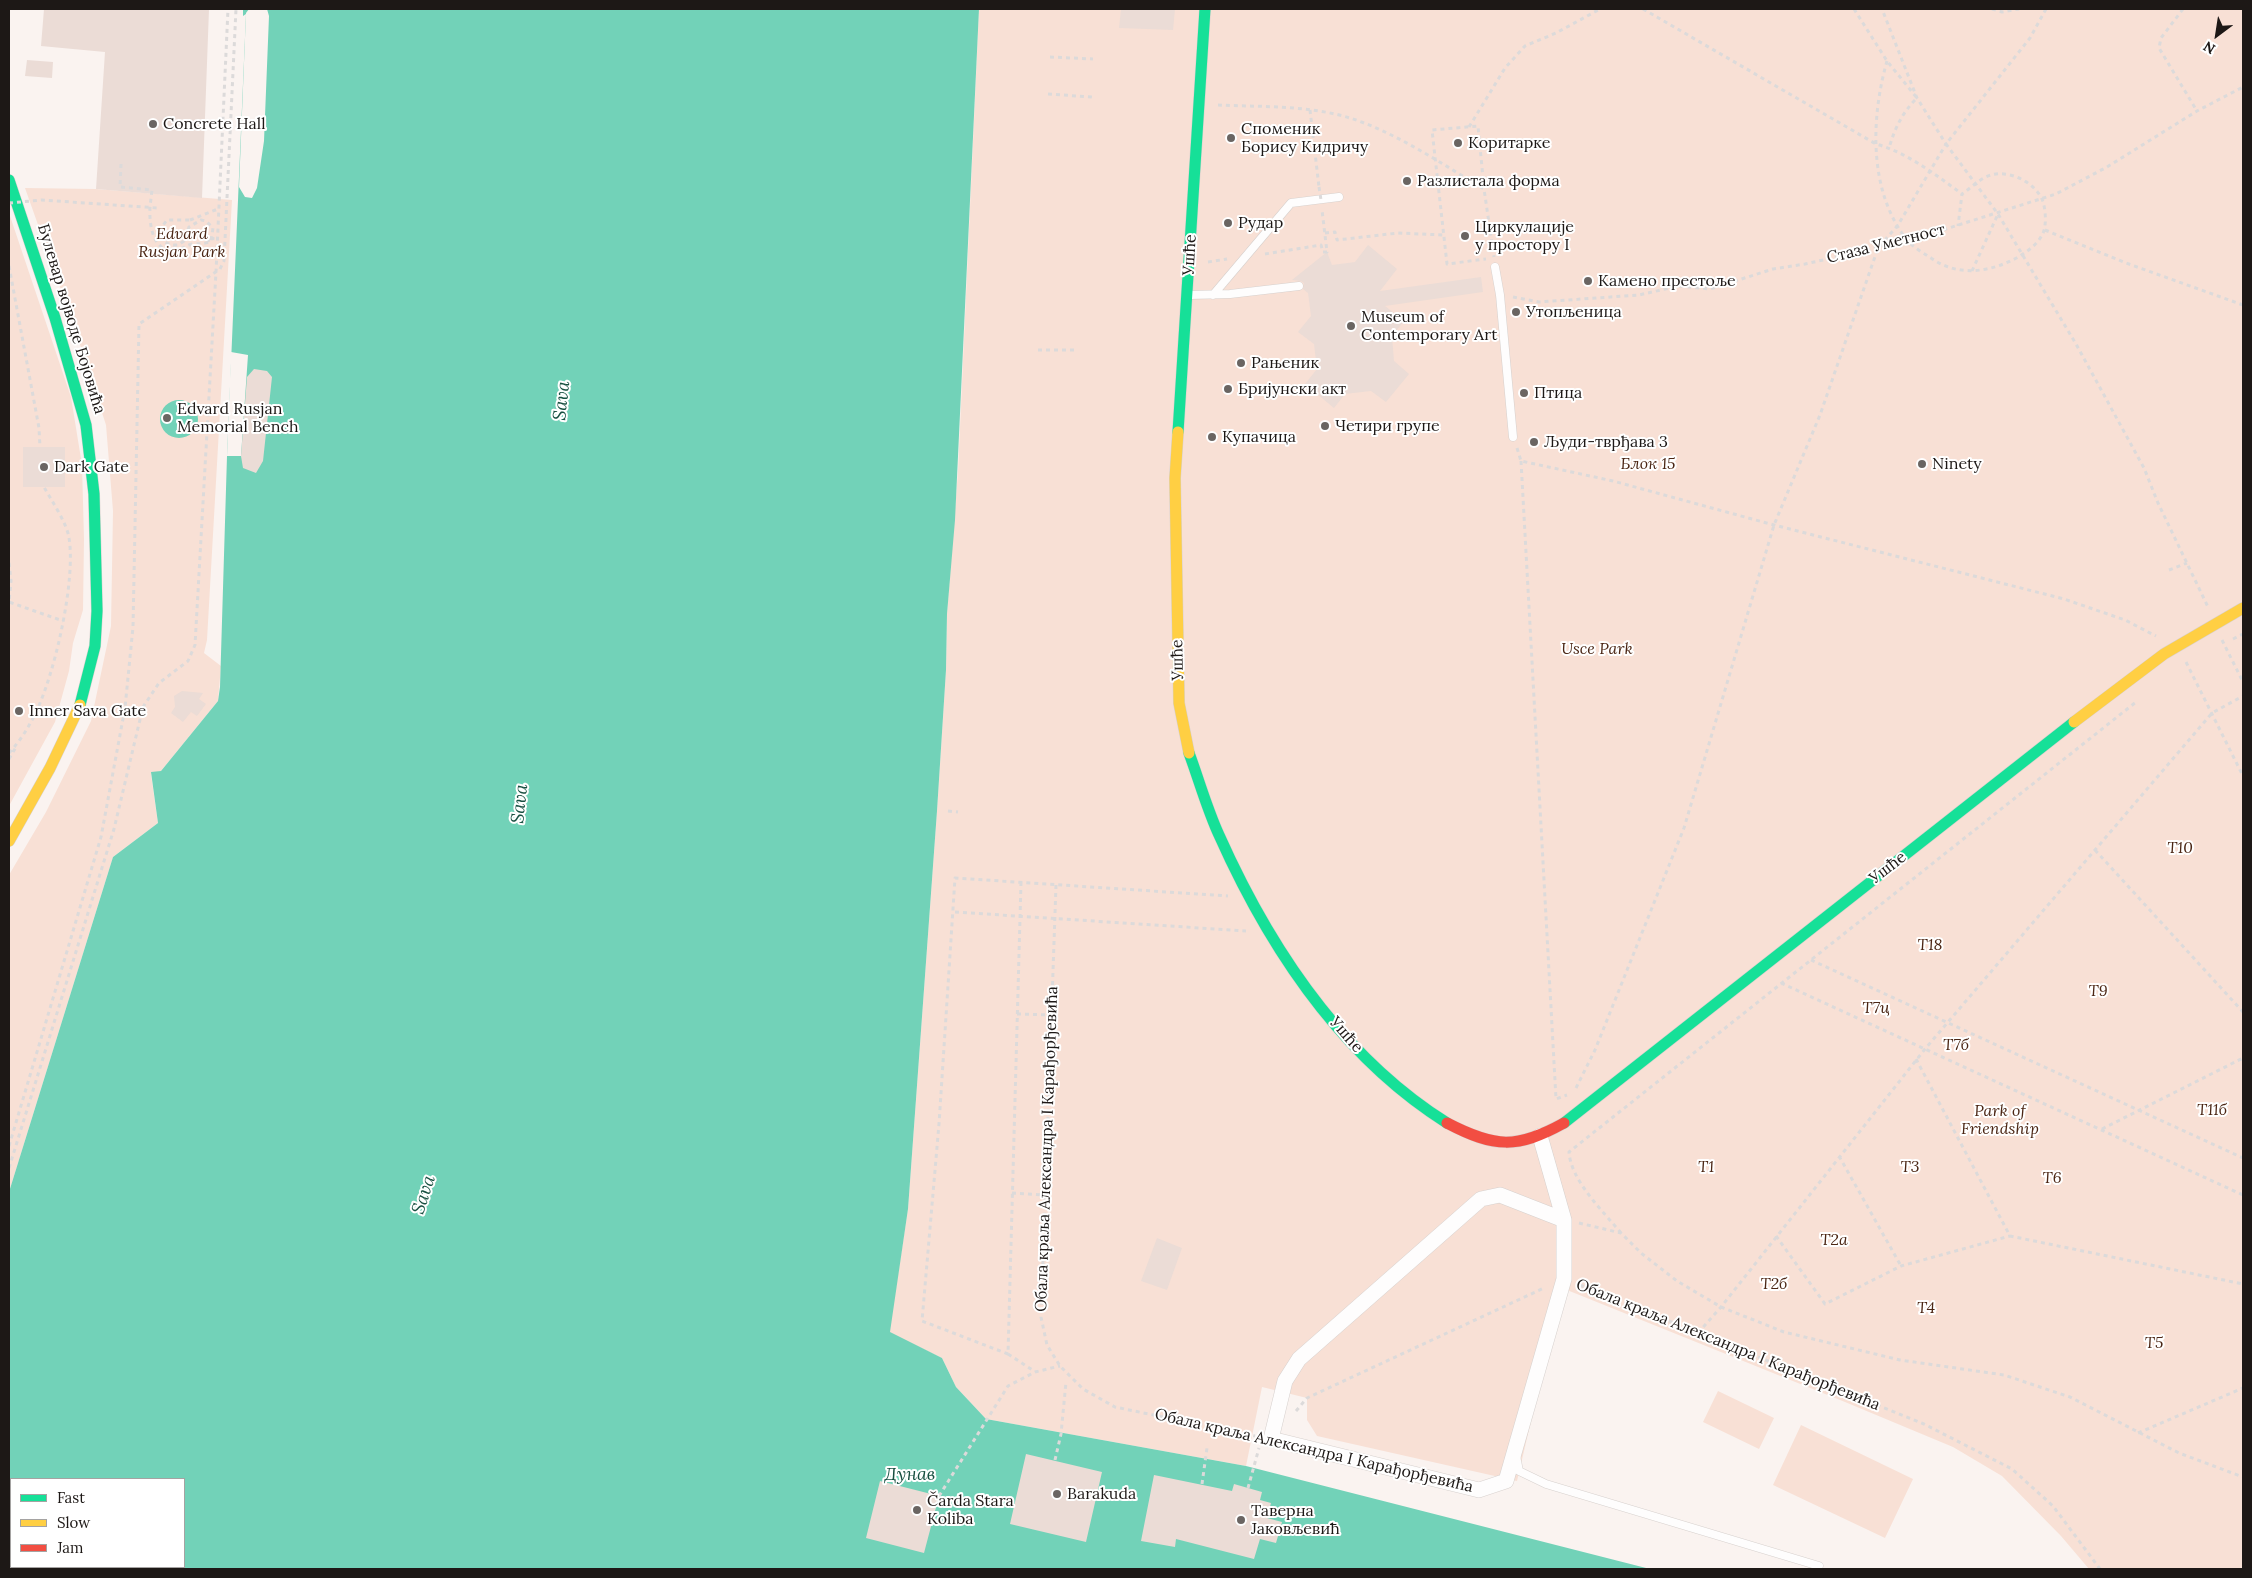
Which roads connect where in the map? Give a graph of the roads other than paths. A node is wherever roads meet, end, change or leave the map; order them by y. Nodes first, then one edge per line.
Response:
1 (1205, 9) edge
2 (9, 180) edge
3 (1339, 197) dead end
4 (1495, 267) dead end
5 (1299, 286) dead end
6 (1188, 295) junction
7 (1213, 295) junction
8 (1513, 437) road end
9 (2243, 608) edge
10 (9, 840) edge
11 (1540, 1136) junction
12 (1564, 1220) junction
13 (1515, 1451) junction
14 (1819, 1566) dead end

1 - 6 street, Ушће
2 - 10 street, Булевар војводе Бојовића
3 - 7 lane
4 - 8 lane
5 - 7 lane
6 - 7 lane
6 - 11 street, Ушће
9 - 11 street, Ушће
11 - 12 street
12 - 13 street, Обала краља Александра I Карађорђевића
12 - 13 street, Обала краља Александра I Карађорђевића
13 - 14 lane

